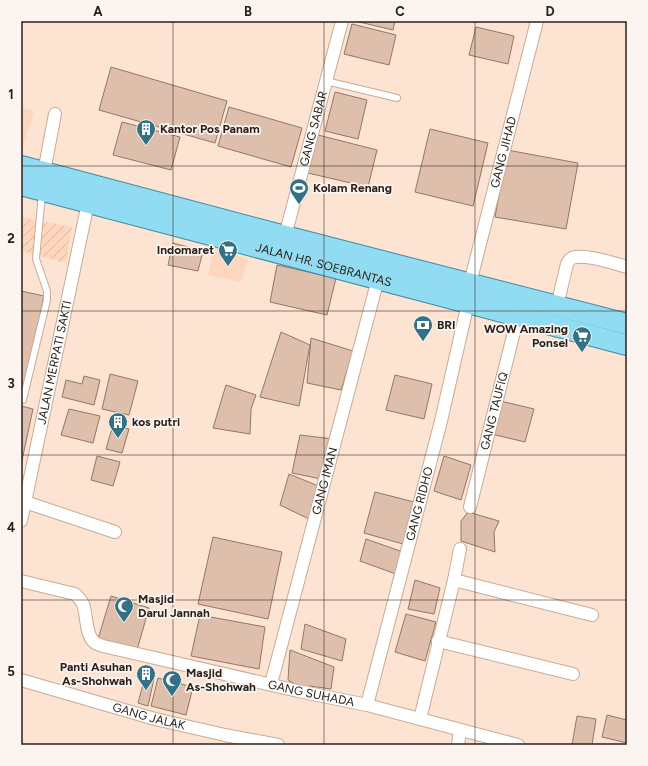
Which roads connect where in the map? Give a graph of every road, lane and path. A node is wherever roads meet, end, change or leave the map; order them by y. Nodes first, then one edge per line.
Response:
1 (537, 21) edge
2 (338, 22) edge
3 (326, 81) junction
4 (397, 98) dead end
5 (55, 114) dead end
6 (21, 166) edge
7 (43, 181) junction
8 (21, 185) edge
9 (88, 203) junction
10 (285, 236) junction
11 (627, 267) edge
12 (368, 270) junction
13 (470, 283) junction
14 (468, 303) junction
15 (557, 306) junction
16 (518, 316) junction
17 (627, 324) edge
18 (627, 345) edge
19 (23, 400) dead end
20 (24, 502) junction
21 (470, 507) dead end
22 (21, 521) edge
23 (115, 532) dead end
24 (460, 549) dead end
25 (454, 580) junction
26 (21, 581) edge
27 (592, 615) dead end
28 (438, 641) junction
29 (573, 674) dead end
30 (21, 680) edge
31 (271, 684) junction
32 (367, 705) junction
33 (420, 719) junction
34 (460, 730) junction
35 (278, 745) edge
36 (458, 745) edge
37 (518, 745) edge

1 - 13 street, GANG JIHAD
2 - 3 street, GANG SABAR
3 - 4 lane
3 - 10 street, GANG SABAR
5 - 7 street
6 - 7 main road, JALAN HR. SOEBRANTAS
7 - 8 main road, JALAN HR. SOEBRANTAS
7 - 9 main road, JALAN HR. SOEBRANTAS
7 - 10 main road, JALAN HR. SOEBRANTAS
7 - 19 lane
9 - 12 main road, JALAN HR. SOEBRANTAS
9 - 20 street, JALAN MERPATI SAKTI
10 - 12 main road, JALAN HR. SOEBRANTAS
11 - 15 street
12 - 13 main road, JALAN HR. SOEBRANTAS
12 - 14 main road, JALAN HR. SOEBRANTAS
12 - 31 street, GANG IMAN
13 - 15 main road, JALAN HR. SOEBRANTAS
14 - 16 main road, JALAN HR. SOEBRANTAS
14 - 32 street, GANG RIDHO
15 - 17 main road, JALAN HR. SOEBRANTAS
16 - 18 main road, JALAN HR. SOEBRANTAS
16 - 21 street, GANG TAUFIQ
20 - 22 street, JALAN MERPATI SAKTI
20 - 23 street
24 - 25 street
25 - 27 street
25 - 28 street
26 - 31 street, GANG SUHADA
28 - 29 street
28 - 33 street
30 - 35 street, GANG JALAK
31 - 32 street, GANG SUHADA
32 - 33 street, GANG SUHADA
33 - 34 street, GANG SUHADA
34 - 36 street
34 - 37 street, GANG SUHADA

